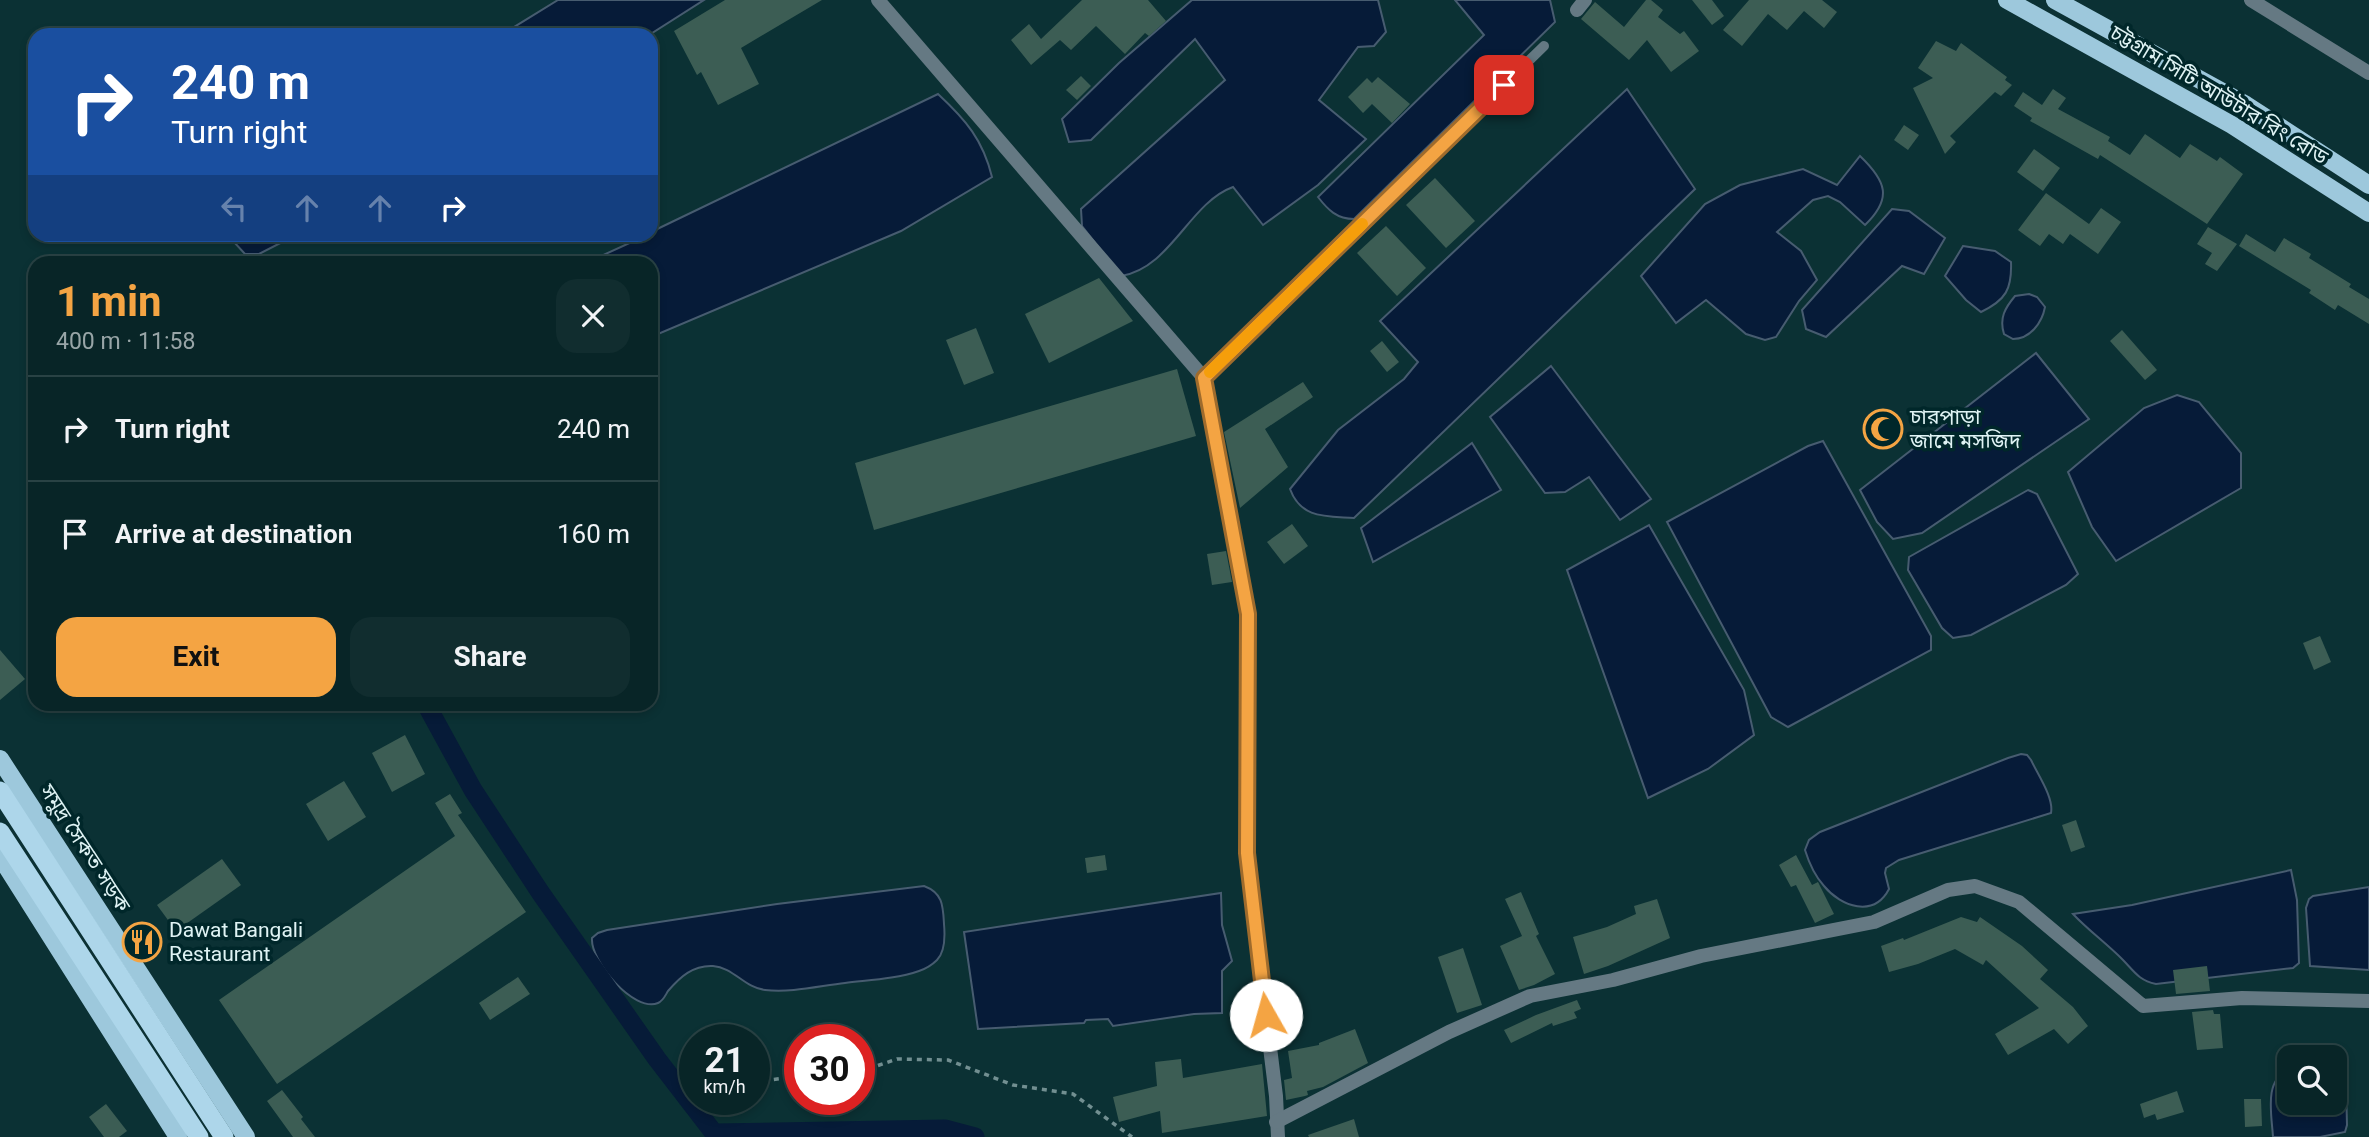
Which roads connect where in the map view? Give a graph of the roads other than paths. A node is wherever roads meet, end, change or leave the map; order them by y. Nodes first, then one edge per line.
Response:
1 (878, 0) edge
2 (2007, 0) edge
3 (2054, 0) edge
4 (2251, 0) edge
5 (1544, 46) dead end
6 (2369, 73) edge
7 (2369, 185) edge
8 (2369, 213) edge
9 (1204, 378) junction
10 (0, 759) edge
11 (0, 791) edge
12 (0, 832) edge
13 (0, 856) edge
14 (2369, 1001) edge
15 (1277, 1130) edge
16 (178, 1137) edge
17 (199, 1137) edge
18 (224, 1137) edge
19 (246, 1137) edge

1 - 9 street
2 - 8 main road, চট্টগ্রাম সিটি আউটার রিং রোড
3 - 7 main road, চট্টগ্রাম সিটি আউটার রিং রোড
4 - 6 street
5 - 9 lane
9 - 15 street
10 - 19 main road, সমুদ্র সৈকত সড়ক
11 - 18 highway
12 - 17 highway
13 - 16 main road
14 - 15 street

